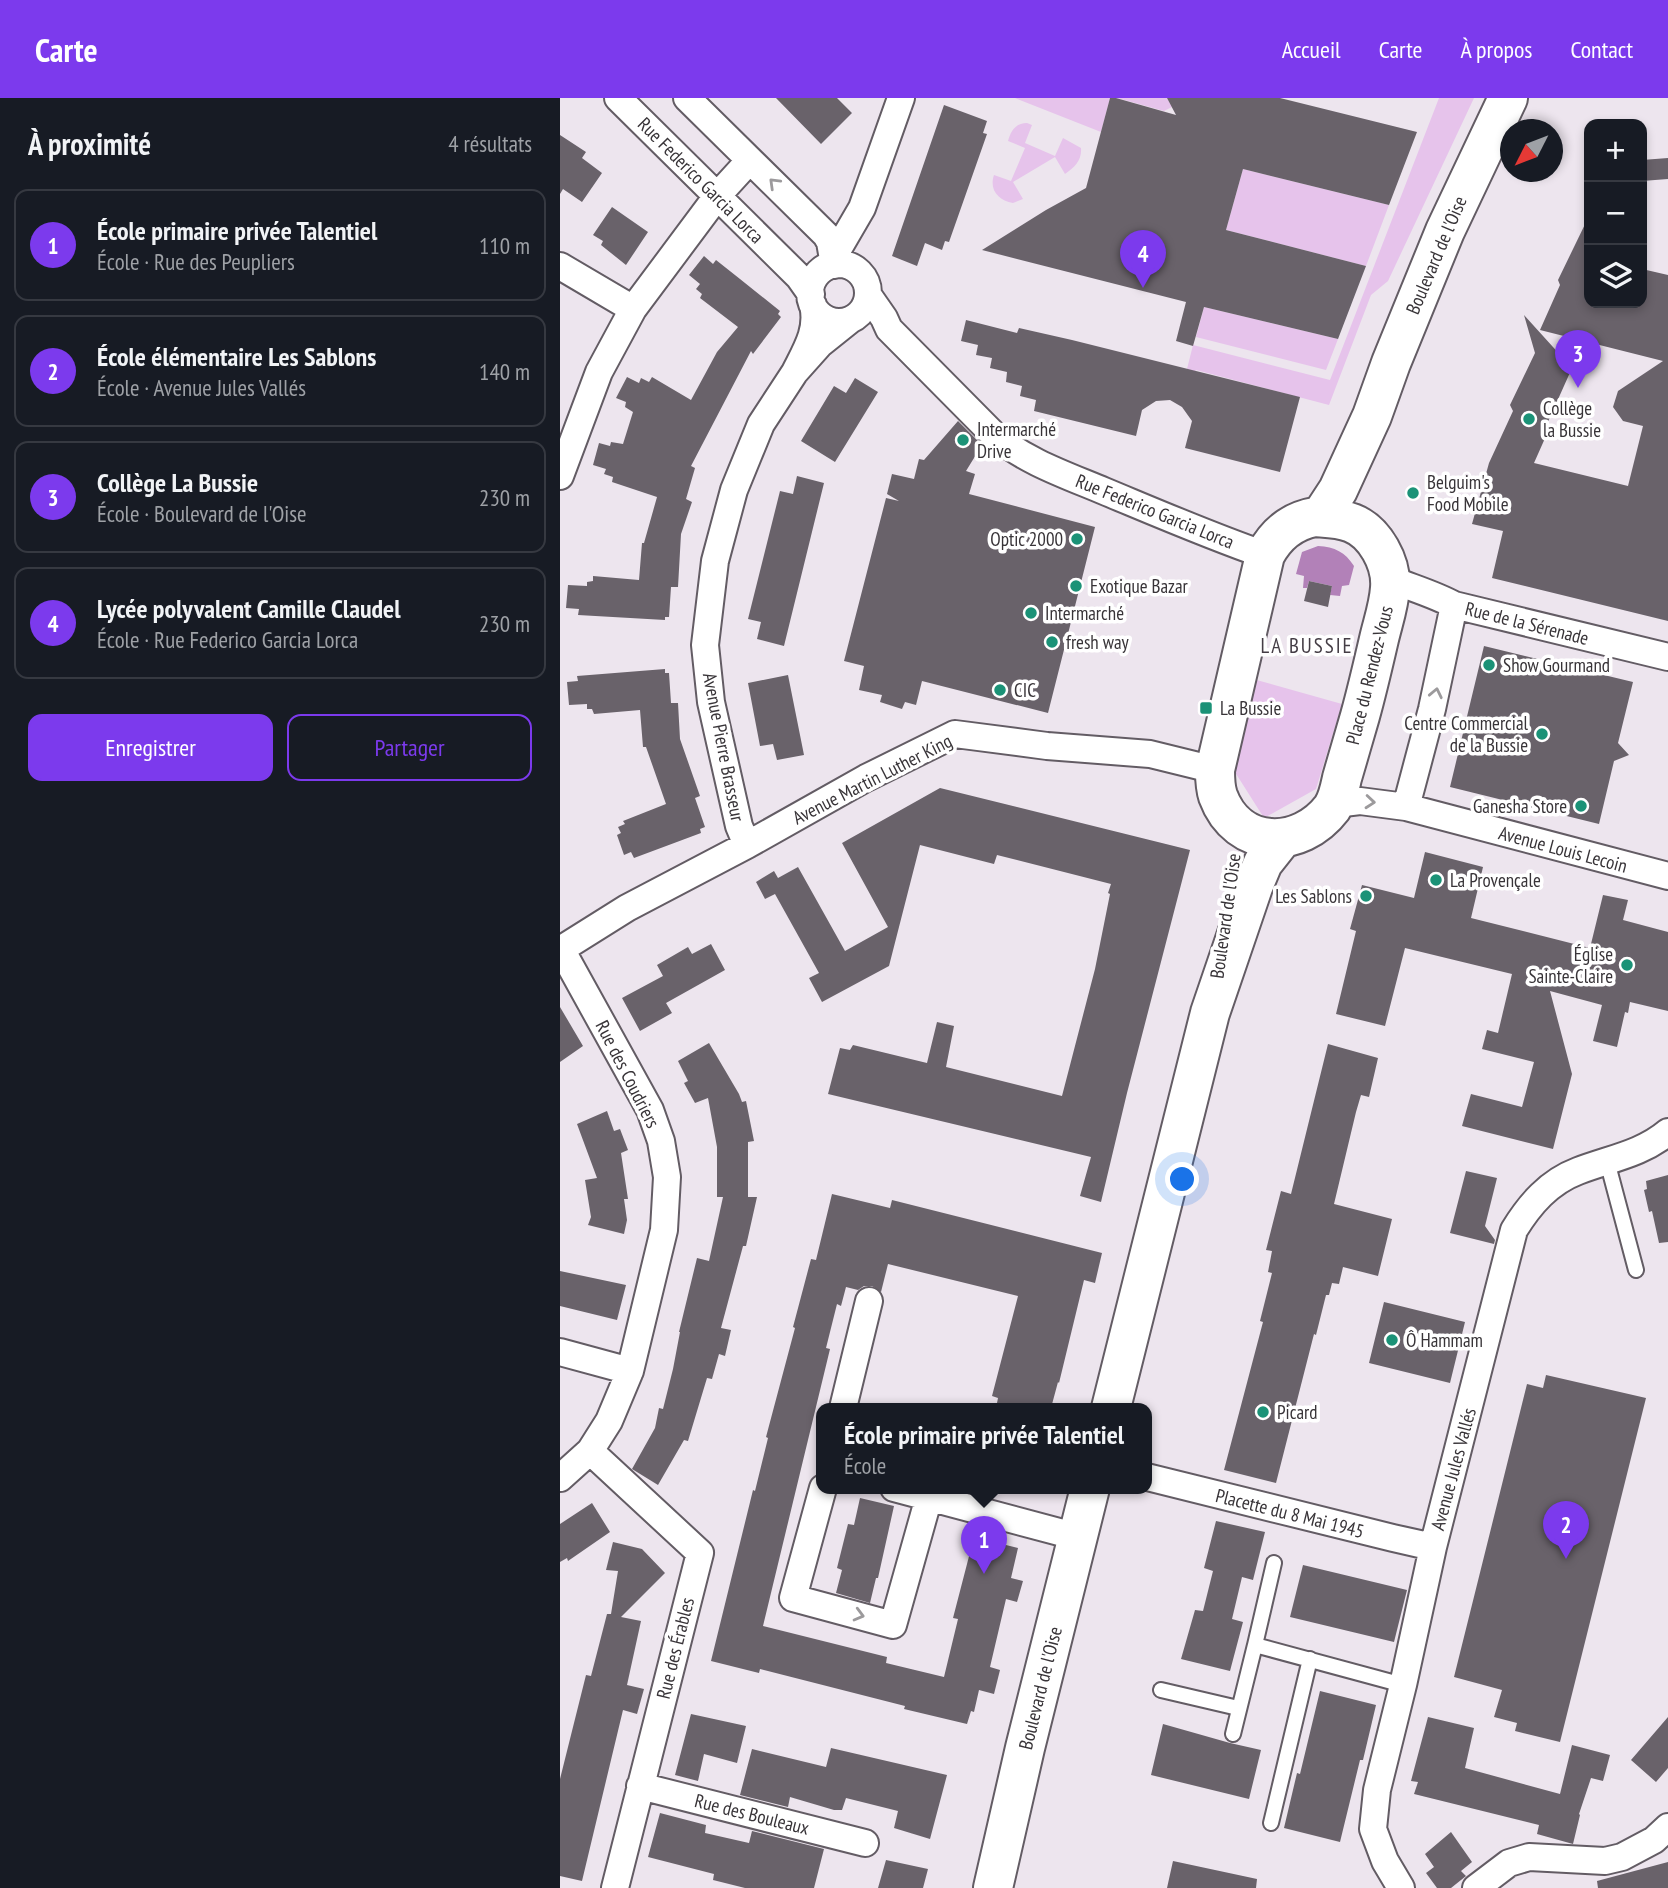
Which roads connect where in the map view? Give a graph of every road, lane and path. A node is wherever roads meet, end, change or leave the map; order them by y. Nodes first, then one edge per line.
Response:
1 (618, 98) edge
2 (687, 98) edge
3 (901, 98) edge
4 (1508, 98) edge
5 (750, 160) junction
6 (718, 195) junction
7 (860, 212) junction
8 (822, 230) junction
9 (560, 266) edge
10 (845, 271) junction
11 (812, 300) junction
12 (633, 309) junction
13 (851, 319) junction
14 (889, 329) junction
15 (795, 372) junction
16 (1372, 416) junction
17 (560, 476) edge
18 (1315, 517) junction
19 (1366, 533) junction
20 (1265, 555) junction
21 (1390, 579) junction
22 (1454, 605) junction
23 (1668, 657) edge
24 (1215, 769) junction
25 (1335, 804) junction
26 (1406, 807) junction
27 (1233, 819) junction
28 (1282, 839) junction
29 (747, 845) junction
30 (1655, 872) edge
31 (561, 950) edge
32 (1210, 1013) junction
33 (1668, 1132) edge
34 (1607, 1161) junction
35 (1636, 1270) dead end
36 (869, 1301) dead end
37 (560, 1352) edge
38 (630, 1371) junction
39 (844, 1403) edge
40 (1112, 1403) edge
41 (590, 1451) junction
42 (560, 1478) edge
43 (1152, 1478) edge
44 (820, 1494) edge
45 (917, 1494) edge
46 (1089, 1494) edge
47 (929, 1497) junction
48 (1078, 1537) junction
49 (1433, 1547) junction
50 (1274, 1563) dead end
51 (1255, 1645) junction
52 (1310, 1660) junction
53 (1403, 1685) junction
54 (1161, 1690) dead end
55 (1238, 1708) junction
56 (1233, 1734) dead end
57 (640, 1786) junction
58 (1271, 1823) dead end
59 (1668, 1827) edge
60 (865, 1843) dead end
61 (615, 1888) edge
62 (993, 1888) edge
63 (1401, 1888) edge
64 (1476, 1888) edge

1 - 6 street, Rue Federico Garcia Lorca
2 - 5 street, Rue Federico Garcia Lorca
3 - 7 street
4 - 16 main road, Boulevard de l'Oise
5 - 6 street
8 -> 5 street, Rue Federico Garcia Lorca
6 - 11 street, Rue Federico Garcia Lorca
6 - 12 street
7 - 8 street
7 - 10 street
8 - 10 street, Rue Federico Garcia Lorca
9 - 12 street
10 - 11 street
10 - 13 street
10 - 14 street, Rue Federico Garcia Lorca
11 - 13 street
11 - 15 street, Avenue Pierre Brasseur
12 - 17 street
13 - 14 street, Rue Federico Garcia Lorca
13 - 15 street, Avenue Pierre Brasseur
14 - 20 street, Rue Federico Garcia Lorca
15 - 29 street, Avenue Pierre Brasseur
16 - 18 main road, Boulevard de l'Oise
16 - 19 main road, Boulevard de l'Oise
18 - 19 main road
18 - 20 main road
19 - 21 main road, Place du Rendez-Vous
20 - 24 main road
21 - 22 street, Rue de la Sérenade
21 - 25 main road, Place du Rendez-Vous
22 - 23 street, Rue de la Sérenade
26 -> 22 street
24 - 27 main road
24 - 29 street, Avenue Martin Luther King
25 -> 26 street, Avenue Louis Lecoin
25 - 28 main road, Place du Rendez-Vous
26 - 30 street, Avenue Louis Lecoin
27 - 28 main road
27 - 32 main road, Boulevard de l'Oise
28 - 32 main road, Boulevard de l'Oise
29 - 31 street, Avenue Martin Luther King
31 - 38 street, Rue des Coudriers
32 - 40 main road, Boulevard de l'Oise
33 - 34 street, Avenue Jules Vallés
34 - 35 lane
34 - 49 street, Avenue Jules Vallés
36 - 39 street
37 - 38 street
38 - 41 street, Rue des Coudriers
41 - 42 street, Rue des Coudriers
41 - 57 street, Rue des Érables
43 - 49 street, Placette du 8 Mai 1945
44 -> 47 street
45 - 47 street
46 - 48 main road, Boulevard de l'Oise
47 - 48 street
48 - 62 main road, Boulevard de l'Oise
49 - 53 street, Avenue Jules Vallés
50 - 51 lane
51 - 52 lane
51 - 55 lane
52 - 53 lane
52 - 58 lane
53 - 63 street, Avenue Jules Vallés
54 - 55 lane
55 - 56 lane
57 - 60 street, Rue des Bouleaux
57 - 61 street, Rue des Érables
59 - 64 street

